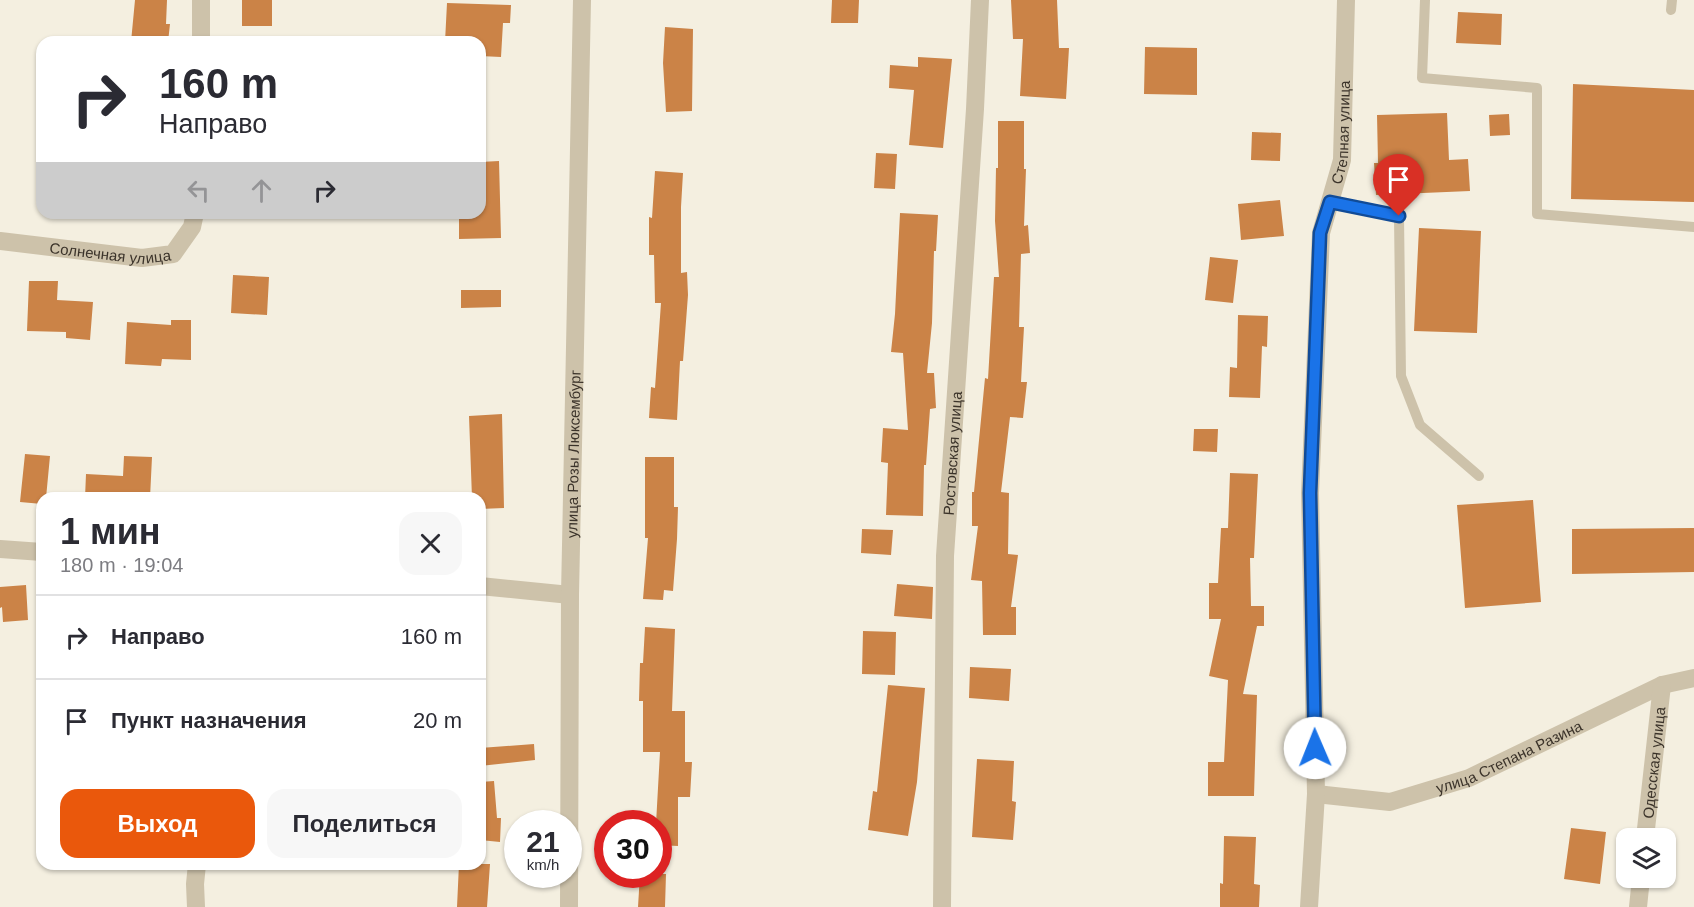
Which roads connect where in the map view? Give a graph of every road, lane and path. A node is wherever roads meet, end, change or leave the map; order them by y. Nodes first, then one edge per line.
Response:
1 (201, 0) edge
2 (582, 0) edge
3 (980, 0) edge
4 (1346, 0) edge
5 (1425, 0) edge
6 (201, 36) edge
7 (1330, 202) junction
8 (194, 219) edge
9 (1694, 227) edge
10 (0, 241) edge
11 (1479, 476) dead end
12 (0, 549) edge
13 (36, 552) edge
14 (486, 587) edge
15 (570, 595) junction
16 (1694, 678) edge
17 (1662, 684) junction
18 (1316, 794) junction
19 (1646, 828) edge
20 (196, 870) edge
21 (1640, 888) edge
22 (196, 907) edge
23 (569, 907) edge
24 (942, 907) edge
25 (1309, 907) edge
26 (1638, 907) edge

1 - 6 street
2 - 15 street, улица Розы Люксембург
3 - 24 street, Ростовская улица
4 - 7 street, Степная улица
5 - 9 lane
7 - 11 lane
7 - 18 street, Степная улица
8 - 10 street, Солнечная улица
12 - 13 street
14 - 15 street
15 - 23 street, улица Розы Люксембург
16 - 17 street, улица Степана Разина
17 - 18 street, улица Степана Разина
17 - 19 street, Одесская улица
18 - 25 street, Степная улица
20 - 22 street
21 - 26 street

